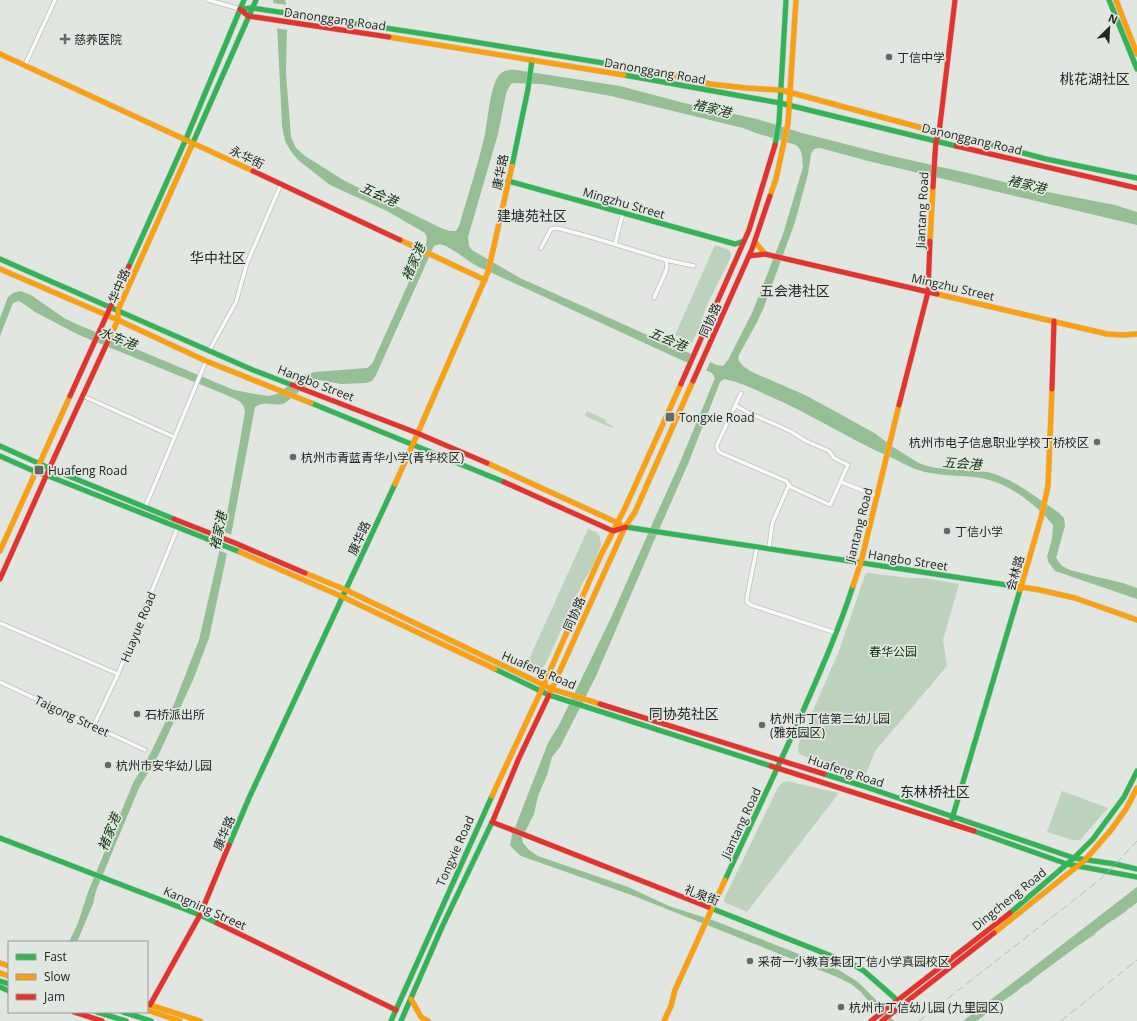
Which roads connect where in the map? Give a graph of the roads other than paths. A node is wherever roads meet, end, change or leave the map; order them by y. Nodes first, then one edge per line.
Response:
1 (55, 0) edge
2 (208, 0) edge
3 (244, 0) edge
4 (256, 0) edge
5 (786, 0) edge
6 (796, 0) edge
7 (955, 0) edge
8 (1109, 0) edge
9 (1116, 0) edge
10 (252, 8) junction
11 (240, 9) junction
12 (248, 16) junction
13 (0, 54) edge
14 (1137, 54) edge
15 (532, 60) junction
16 (25, 65) junction
17 (1137, 69) edge
18 (780, 90) junction
19 (789, 92) junction
20 (780, 103) junction
21 (789, 106) junction
22 (939, 133) junction
23 (186, 139) junction
24 (193, 142) junction
25 (936, 142) junction
26 (1137, 178) edge
27 (508, 181) junction
28 (281, 184) junction
29 (1137, 188) edge
30 (624, 213) junction
31 (744, 242) junction
32 (755, 242) junction
33 (615, 244) junction
34 (735, 244) junction
35 (541, 248) dead end
36 (739, 254) junction
37 (765, 254) junction
38 (749, 256) junction
39 (0, 259) edge
40 (666, 260) junction
41 (694, 266) dead end
42 (0, 269) edge
43 (485, 280) junction
44 (928, 292) junction
45 (654, 298) dead end
46 (110, 307) junction
47 (118, 310) junction
48 (106, 315) junction
49 (118, 320) junction
50 (1054, 321) junction
51 (1137, 334) edge
52 (209, 351) junction
53 (206, 360) junction
54 (741, 393) dead end
55 (83, 396) junction
56 (735, 405) junction
57 (417, 433) junction
58 (174, 437) junction
59 (413, 444) junction
60 (0, 446) edge
61 (0, 456) edge
62 (40, 463) junction
63 (50, 468) junction
64 (36, 472) junction
65 (46, 475) junction
66 (841, 482) junction
67 (789, 485) junction
68 (877, 496) junction
69 (145, 507) junction
70 (618, 522) junction
71 (178, 527) junction
72 (625, 528) junction
73 (613, 530) junction
74 (756, 547) junction
75 (769, 548) junction
76 (0, 551) edge
77 (861, 562) junction
78 (0, 579) edge
79 (1021, 587) junction
80 (346, 590) junction
81 (343, 597) junction
82 (1137, 620) edge
83 (0, 623) edge
84 (836, 633) junction
85 (118, 674) junction
86 (0, 682) edge
87 (543, 685) junction
88 (552, 689) junction
89 (541, 691) junction
90 (549, 695) junction
91 (94, 725) junction
92 (145, 750) dead end
93 (781, 760) junction
94 (778, 768) junction
95 (1137, 771) edge
96 (1137, 788) edge
97 (953, 817) junction
98 (492, 822) junction
99 (951, 823) junction
100 (0, 838) edge
101 (1074, 858) junction
102 (1085, 860) junction
103 (1067, 864) junction
104 (1077, 865) junction
105 (1137, 869) edge
106 (1137, 877) edge
107 (712, 909) junction
108 (200, 915) junction
109 (411, 999) junction
110 (898, 1000) junction
111 (149, 1005) edge
112 (148, 1010) edge
113 (396, 1010) junction
114 (78, 1013) edge
115 (100, 1013) edge
116 (126, 1013) edge
117 (873, 1019) edge
118 (102, 1021) edge
119 (126, 1021) edge
120 (151, 1021) edge
121 (180, 1021) edge
122 (200, 1021) edge
123 (390, 1021) edge
124 (401, 1021) edge
125 (428, 1021) edge
126 (664, 1021) edge
127 (882, 1021) edge

1 - 16 street
2 - 11 street
3 - 11 main road, 华中路
4 - 10 main road, 华中路
5 - 18 main road, 同协路
6 - 19 main road, 同协路
7 - 22 main road, Jiantang Road
8 - 17 main road
9 - 14 main road
10 - 11 main road, Danonggang Road
10 - 12 main road, 华中路
10 - 18 main road, Danonggang Road
11 - 12 main road
11 - 23 main road, 华中路
12 - 15 main road, Danonggang Road
12 - 24 main road, 华中路
13 - 16 main road, 永华街
15 - 20 main road, Danonggang Road
15 - 27 main road, 康华路
16 - 23 main road, 永华街
18 - 19 main road, Danonggang Road
18 - 20 main road, 同协路
19 - 21 main road, 同协路
19 - 22 main road, Danonggang Road
20 - 21 main road, Danonggang Road
20 - 31 main road, 同协路
21 - 25 main road, Danonggang Road
21 - 32 main road, 同协路
22 - 25 main road, Jiantang Road
22 - 26 main road, Danonggang Road
23 - 24 main road, 永华街
23 - 46 main road, 华中路
24 - 28 main road, 永华街
24 - 47 main road, 华中路
25 - 29 main road, Danonggang Road
25 - 44 main road, Jiantang Road, bridge
27 - 30 main road, Mingzhu Street
27 - 43 main road, 康华路
28 - 43 main road, 永华街
28 - 52 street
30 - 33 street
30 - 34 main road, Mingzhu Street
31 - 34 main road, Mingzhu Street
31 - 36 main road, 同协路
32 - 37 main road
32 - 38 main road, 同协路
33 - 35 street
33 - 40 street
34 - 36 main road
36 - 70 main road, 同协路
37 - 38 main road, Mingzhu Street
37 - 44 main road, Mingzhu Street
38 - 72 main road, 同协路
39 - 46 main road, Hangbo Street
40 - 41 street
40 - 45 street
42 - 48 main road, Hangbo Street
43 - 57 main road, 康华路
44 - 50 main road, Mingzhu Street
44 - 68 main road, Jiantang Road
46 - 47 main road, Hangbo Street
46 - 48 main road, 华中路
47 - 49 main road, 华中路
47 - 52 main road, Hangbo Street
48 - 49 main road, Hangbo Street
48 - 62 main road, 华中路
49 - 53 main road, Hangbo Street
49 - 55 main road, 华中路
50 - 51 main road, Mingzhu Street
50 - 79 main road, 会林路
52 - 57 main road, Hangbo Street
53 - 58 street
53 - 59 main road, Hangbo Street
54 - 56 street
55 - 58 street
55 - 63 main road, 华中路
56 - 66 street
56 - 67 street
57 - 59 main road, 康华路
57 - 70 main road, Hangbo Street
58 - 69 street
59 - 73 main road, Hangbo Street
59 - 80 main road, 康华路
60 - 62 main road, Huafeng Road
61 - 64 main road, Huafeng Road
62 - 63 main road, Huafeng Road
62 - 64 main road, 华中路
63 - 65 main road, 华中路
63 - 69 main road, Huafeng Road
64 - 65 main road, Huafeng Road
64 - 76 main road, 华中路
65 - 71 main road, Huafeng Road
65 - 78 main road, 华中路
66 - 67 street
66 - 68 street
67 - 75 street
68 - 77 main road, Jiantang Road
69 - 80 main road, Huafeng Road
70 - 72 main road, Hangbo Street
70 - 73 main road, 同协路
71 - 81 main road, Huafeng Road
71 - 85 street, Huayue Road
72 - 73 main road, Hangbo Street
72 - 74 main road, Hangbo Street
72 - 88 main road, 同协路
73 - 87 main road, 同协路
74 - 75 main road, Hangbo Street
74 - 84 street
75 - 77 main road, Hangbo Street
77 - 79 main road, Hangbo Street
77 - 84 main road, Jiantang Road
79 - 82 main road, Hangbo Street
79 - 97 main road, 会林路
80 - 81 main road, 康华路
80 - 87 main road, Huafeng Road
81 - 89 main road, Huafeng Road
81 - 108 main road, 康华路
83 - 85 street
84 - 93 main road, Jiantang Road
85 - 91 street, Huayue Road
86 - 91 street, Taigong Street
87 - 88 main road, Huafeng Road
87 - 89 main road, 同协路
88 - 90 main road, 同协路
88 - 93 main road, Huafeng Road
89 - 90 main road, Huafeng Road
89 - 113 main road, Tongxie Road
90 - 94 main road, Huafeng Road
90 - 98 main road, Tongxie Road
91 - 92 street, Taigong Street
93 - 94 main road, Jiantang Road
93 - 97 main road, Huafeng Road
94 - 99 main road, Huafeng Road
94 - 107 main road, Jiantang Road
95 - 101 main road, Dingcheng Road
96 - 102 main road, Dingcheng Road
97 - 99 main road, 会林路
97 - 101 main road, Huafeng Road
98 - 107 main road, 礼泉街
98 - 109 main road, Tongxie Road
99 - 103 main road, Huafeng Road
100 - 108 main road, Kangning Street
101 - 102 main road, Huafeng Road
101 - 103 main road, Dingcheng Road
102 - 104 main road, Dingcheng Road
102 - 105 main road, Huafeng Road
103 - 104 main road, Huafeng Road
103 - 110 main road, Dingcheng Road
104 - 106 main road, Huafeng Road
104 - 127 main road, Dingcheng Road
107 - 110 main road, 礼泉街
107 - 126 main road, Jiantang Road
108 - 111 main road, 康华路
108 - 113 main road, Kangning Street
109 - 124 main road, Tongxie Road
109 - 125 main road
110 - 117 main road, Dingcheng Road
111 - 122 main road
112 - 121 main road
113 - 123 main road, Tongxie Road
114 - 118 main road
115 - 119 main road
116 - 120 main road

